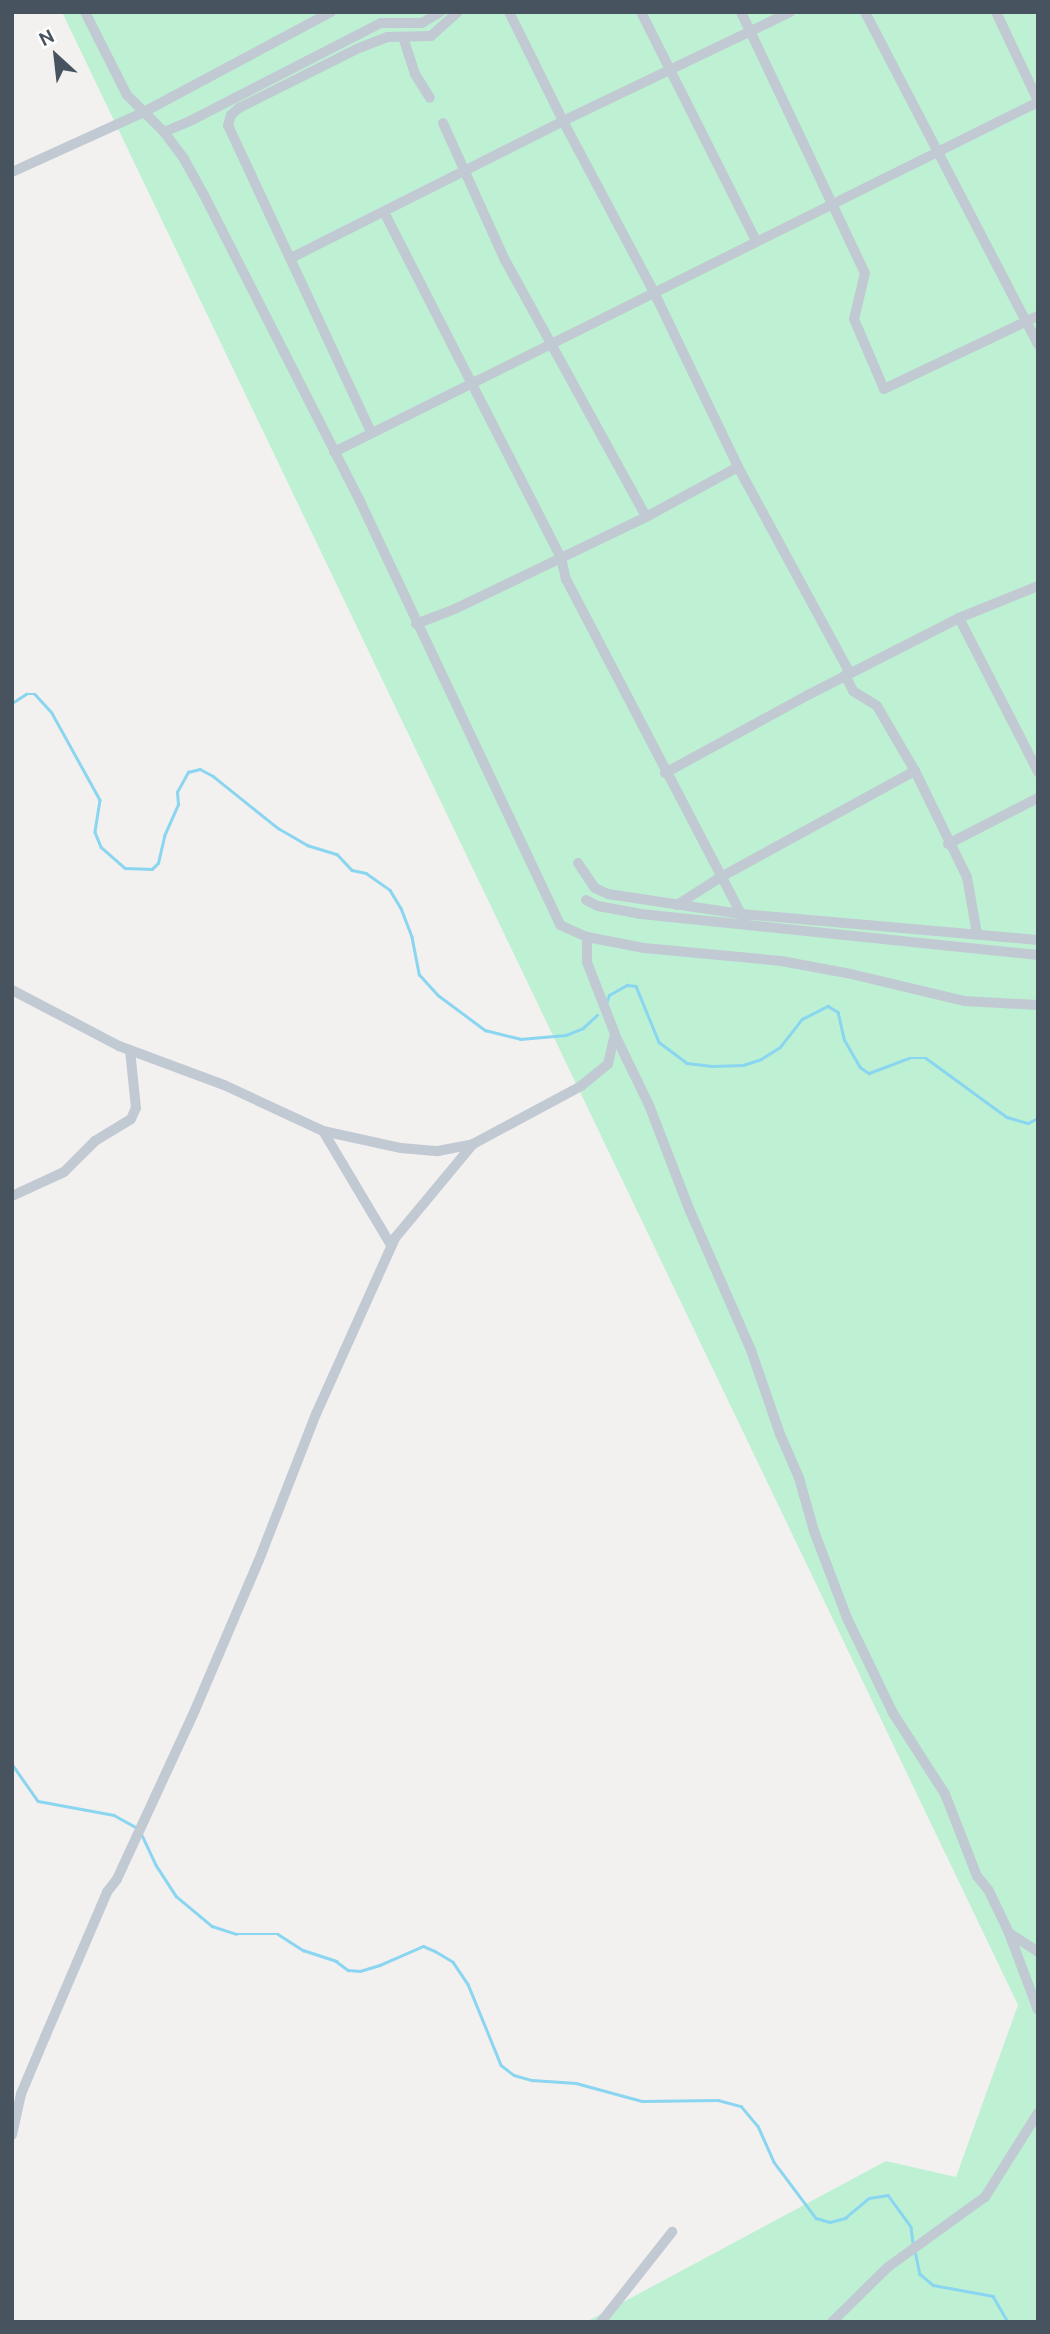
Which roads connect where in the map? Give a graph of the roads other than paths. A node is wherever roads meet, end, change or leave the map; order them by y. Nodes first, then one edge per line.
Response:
1 (85, 12) edge
2 (331, 12) edge
3 (440, 12) edge
4 (458, 12) edge
5 (509, 12) edge
6 (641, 12) edge
7 (741, 12) edge
8 (790, 12) edge
9 (865, 12) edge
10 (996, 12) edge
11 (751, 32) junction
12 (403, 37) junction
13 (670, 70) junction
14 (430, 98) dead end
15 (1038, 101) edge
16 (142, 113) junction
17 (563, 121) junction
18 (443, 123) dead end
19 (164, 132) junction
20 (935, 152) junction
21 (12, 172) edge
22 (463, 173) junction
23 (833, 203) junction
24 (384, 212) junction
25 (756, 242) junction
26 (291, 258) junction
27 (653, 290) junction
28 (1038, 317) edge
29 (1026, 322) junction
30 (553, 343) junction
31 (1038, 345) edge
32 (472, 383) junction
33 (371, 432) junction
34 (334, 452) junction
35 (738, 467) junction
36 (646, 517) junction
37 (561, 558) junction
38 (1035, 588) edge
39 (1038, 602) edge
40 (959, 618) junction
41 (416, 624) junction
42 (847, 674) junction
43 (915, 771) junction
44 (1038, 772) edge
45 (665, 773) junction
46 (1038, 798) edge
47 (948, 844) junction
48 (578, 863) dead end
49 (721, 877) junction
50 (586, 900) dead end
51 (677, 905) junction
52 (744, 919) junction
53 (977, 934) junction
54 (587, 937) junction
55 (1038, 940) edge
56 (1038, 954) edge
57 (12, 990) edge
58 (1038, 1005) edge
59 (615, 1034) junction
60 (130, 1050) junction
61 (323, 1130) junction
62 (473, 1144) junction
63 (12, 1196) edge
64 (391, 1245) junction
65 (1009, 1933) junction
66 (1038, 1952) edge
67 (1038, 2010) edge
68 (1038, 2113) edge
69 (12, 2135) edge
70 (671, 2232) dead end
71 (601, 2322) edge
72 (832, 2322) edge

1 - 16 street
2 - 16 street
3 - 19 street
4 - 12 street
5 - 17 street
6 - 13 street
7 - 11 street
8 - 11 street
9 - 20 street
10 - 15 street
11 - 13 street
11 - 23 street
12 - 14 street
12 - 26 street
13 - 17 street
13 - 25 street
15 - 20 street
16 - 19 street
16 - 21 street
17 - 22 street
17 - 27 street
18 - 22 street
19 - 34 street
20 - 23 street
20 - 29 street
22 - 24 street
22 - 30 street
23 - 25 street
23 - 29 street
24 - 26 street
24 - 32 street
25 - 27 street
26 - 33 street
27 - 30 street
27 - 35 street
28 - 29 street
29 - 31 street
30 - 32 street
30 - 36 street
32 - 33 street
32 - 37 street
33 - 34 street
34 - 41 street
35 - 36 street
35 - 42 street
36 - 37 street
37 - 41 street
37 - 45 street
38 - 39 street
38 - 40 street
40 - 42 street
40 - 44 street
41 - 54 street
42 - 43 street
42 - 45 street
43 - 47 street
43 - 49 street
45 - 49 street
46 - 47 street
47 - 53 street
48 - 51 street
49 - 51 street
49 - 52 street
50 - 52 street
51 - 52 street
52 - 53 street
52 - 56 street
53 - 55 street
54 - 58 street
54 - 59 street
57 - 60 street
59 - 62 street
59 - 65 street
60 - 61 street
60 - 63 street
61 - 62 street
61 - 64 street
62 - 64 street
64 - 69 street
65 - 66 street
65 - 67 street
68 - 72 street
70 - 71 street

